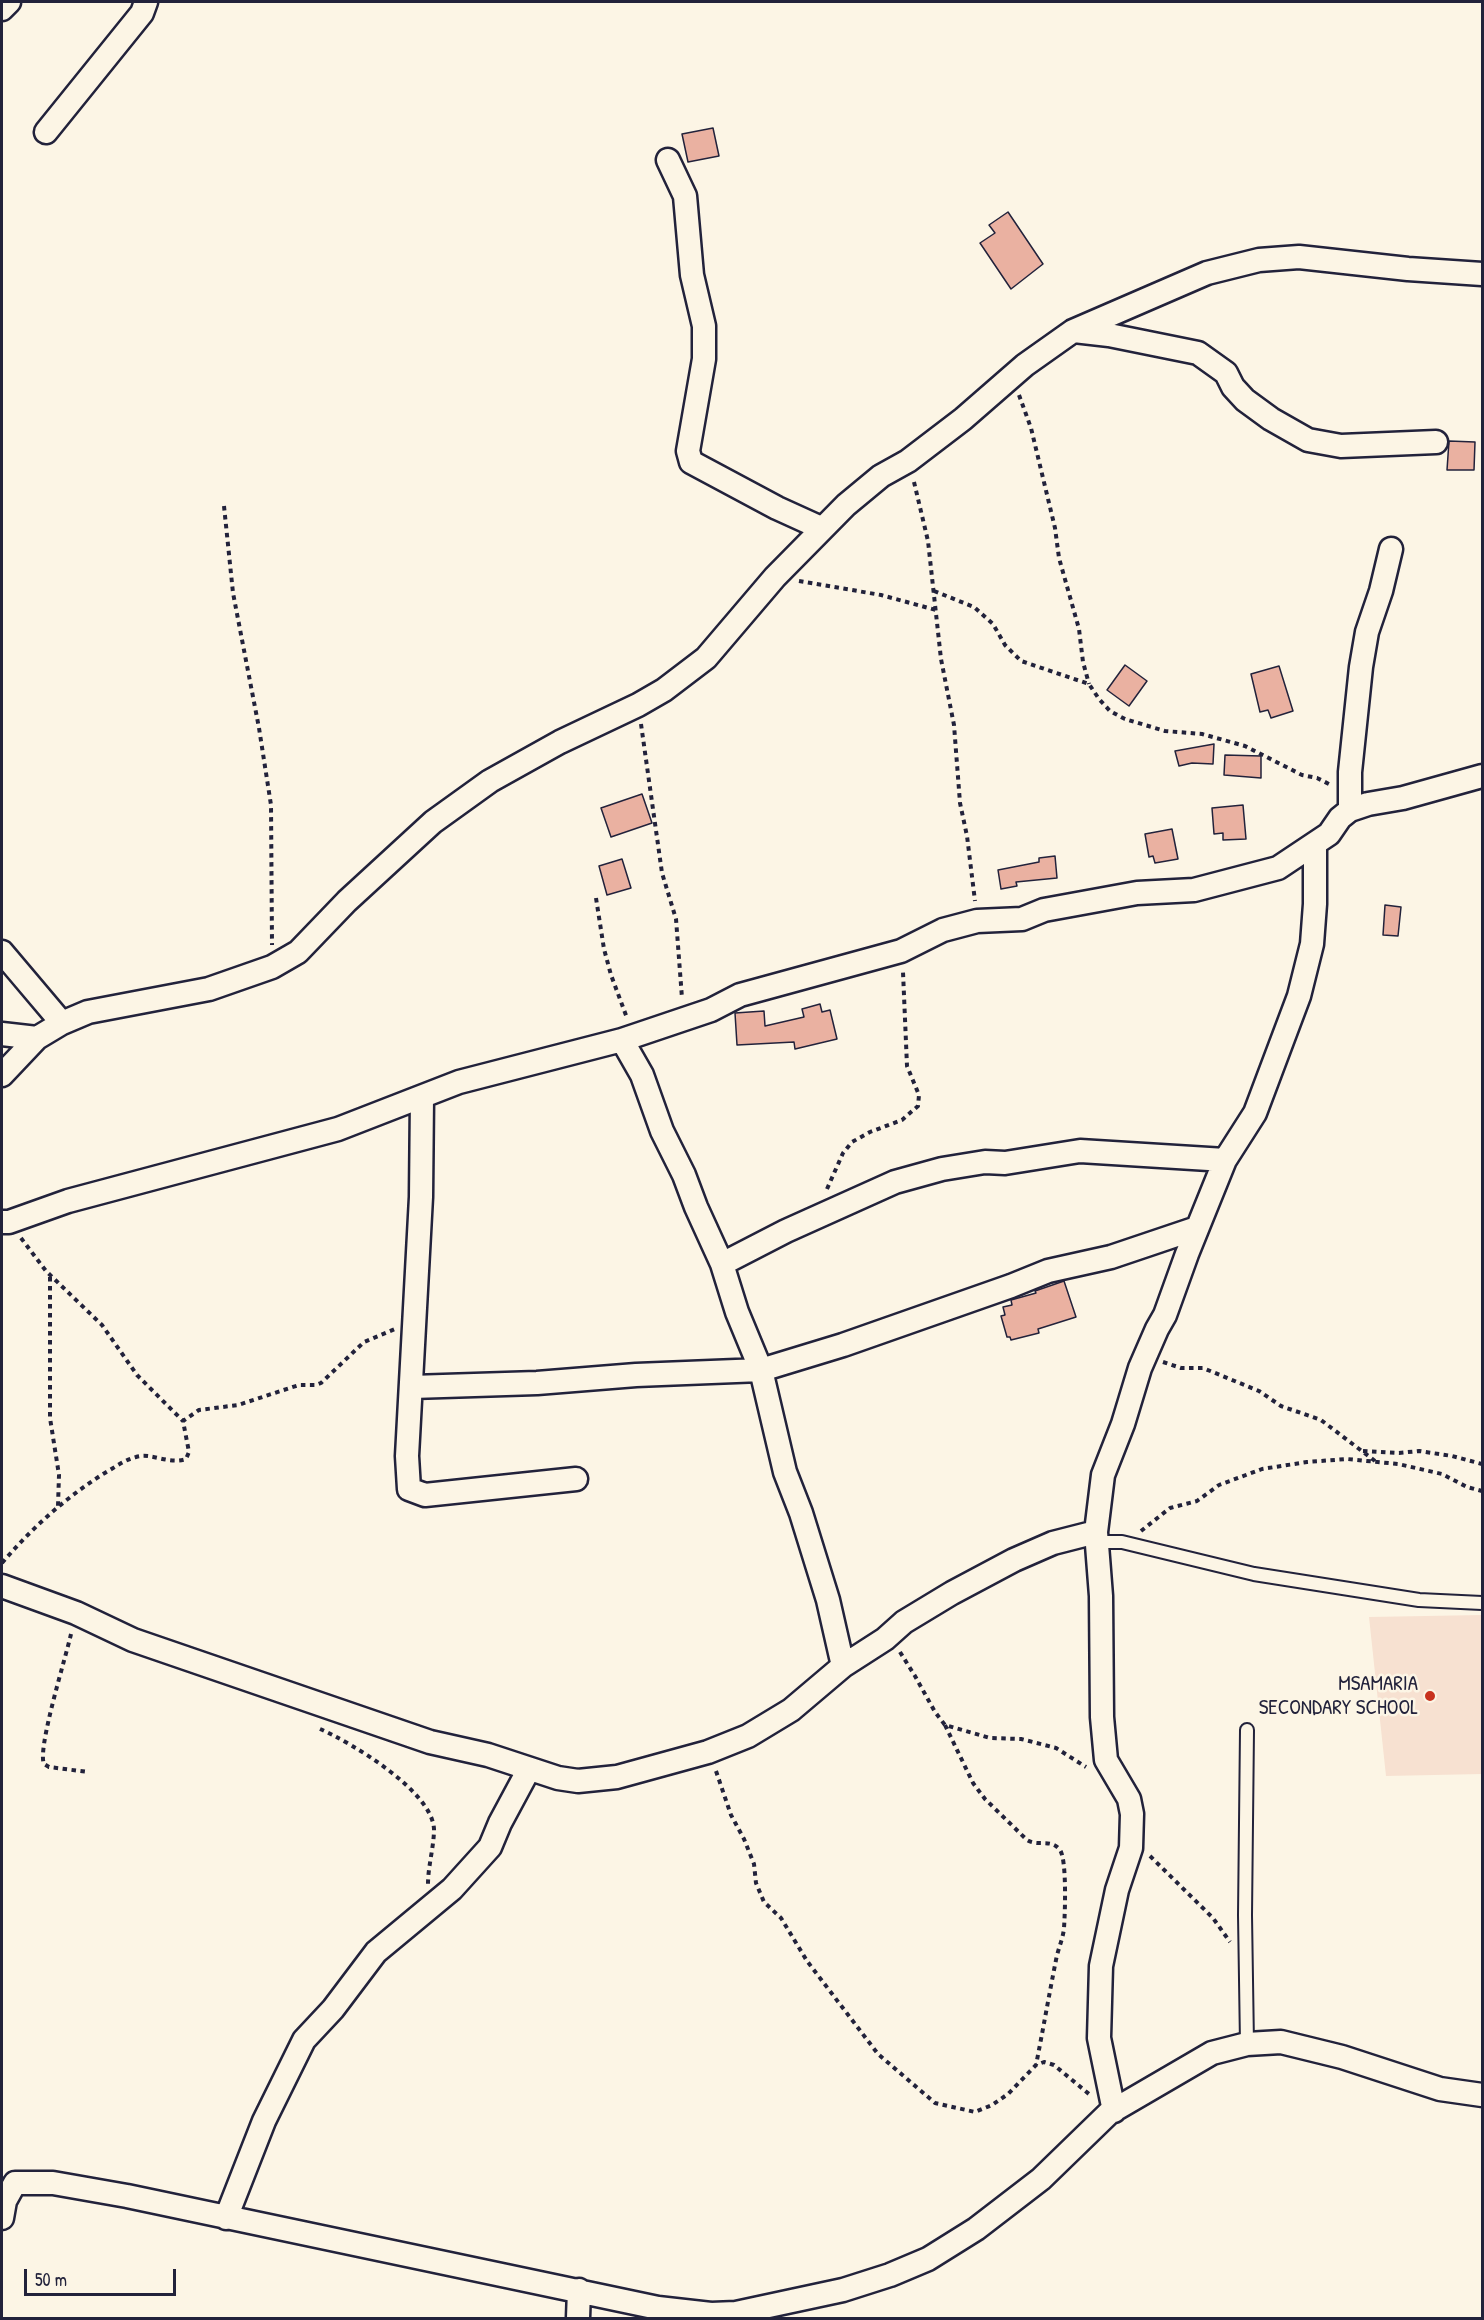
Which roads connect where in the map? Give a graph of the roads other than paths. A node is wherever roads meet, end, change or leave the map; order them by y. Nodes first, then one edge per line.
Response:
1 (9, 2) edge
2 (146, 2) edge
3 (2, 9) edge
4 (46, 132) dead end
5 (668, 160) dead end
6 (1482, 274) edge
7 (1073, 331) junction
8 (1436, 442) dead end
9 (821, 528) junction
10 (1391, 549) dead end
11 (1482, 776) edge
12 (1350, 802) junction
13 (1315, 845) junction
14 (2, 952) edge
15 (62, 1023) junction
16 (2, 1034) edge
17 (628, 1037) junction
18 (37, 1038) junction
19 (2, 1075) edge
20 (422, 1098) junction
21 (1226, 1160) junction
22 (5, 1222) edge
23 (1197, 1228) junction
24 (722, 1264) junction
25 (761, 1370) junction
26 (412, 1387) junction
27 (576, 1479) dead end
28 (1096, 1537) junction
29 (2, 1586) edge
30 (1482, 1603) edge
31 (843, 1666) junction
32 (1247, 1730) dead end
33 (529, 1769) junction
34 (1247, 2044) junction
35 (1482, 2096) edge
36 (1111, 2112) junction
37 (3, 2206) edge
38 (226, 2218) junction
39 (579, 2290) junction
40 (578, 2319) edge

1 - 3 street
2 - 4 street
5 - 9 street
6 - 7 street
7 - 8 street
7 - 9 street
9 - 15 street
10 - 12 street
11 - 12 street
12 - 13 street
13 - 17 street
13 - 21 street
14 - 15 street
15 - 18 street
16 - 18 street
17 - 20 street
17 - 24 street
18 - 19 street
20 - 22 street
20 - 26 street
21 - 23 street
21 - 24 street
23 - 25 street
23 - 28 street
24 - 25 street
25 - 26 street
25 - 31 street
26 - 27 street
28 - 30 lane
28 - 31 street
28 - 36 street
29 - 33 street
31 - 33 street
32 - 34 lane
33 - 38 street
34 - 35 street
34 - 36 street
36 - 39 street
37 - 38 street
38 - 39 street
39 - 40 street

